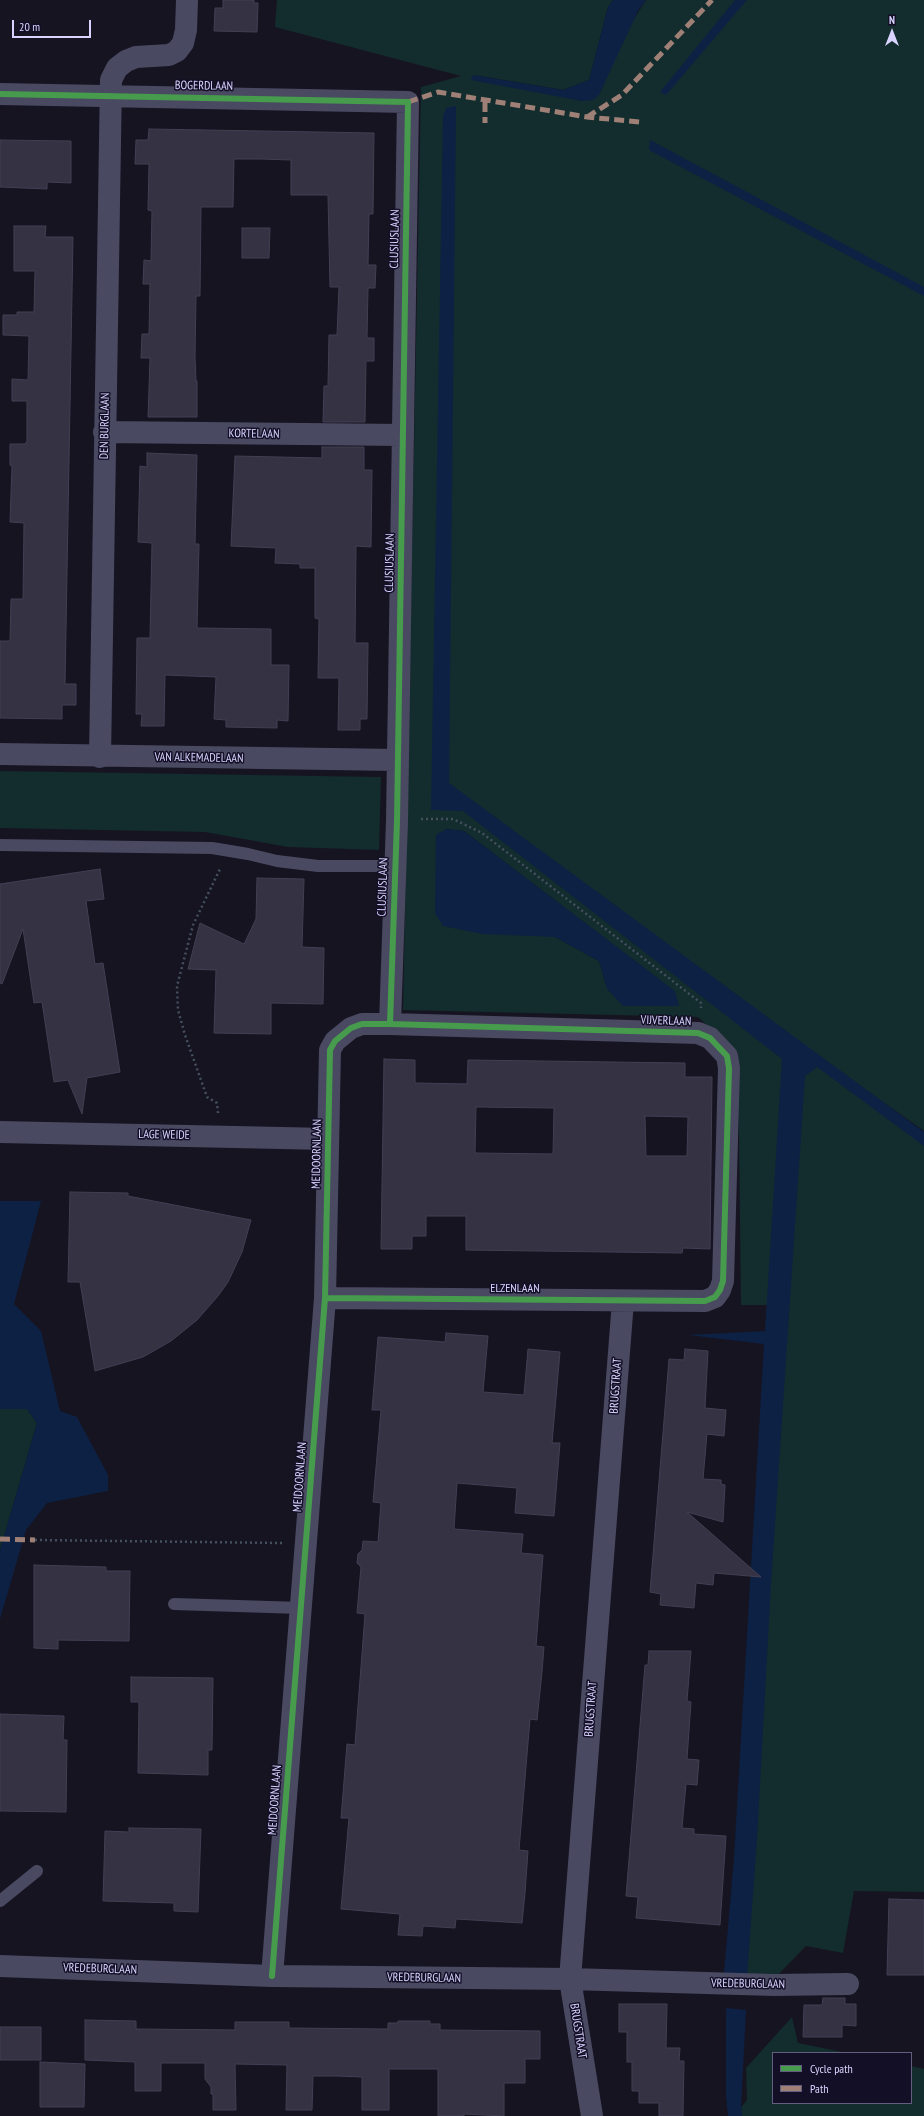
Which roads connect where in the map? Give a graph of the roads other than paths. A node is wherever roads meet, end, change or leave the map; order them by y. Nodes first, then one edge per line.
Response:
1 (187, 0) edge
2 (0, 94) edge
3 (111, 95) junction
4 (408, 102) joint
5 (104, 432) junction
6 (404, 435) junction
7 (0, 754) edge
8 (100, 756) junction
9 (397, 760) junction
10 (0, 845) edge
11 (395, 866) junction
12 (390, 1024) junction
13 (0, 1132) edge
14 (328, 1139) junction
15 (326, 1298) junction
16 (623, 1300) junction
17 (705, 1300) joint
18 (174, 1604) dead end
19 (301, 1608) junction
20 (37, 1871) dead end
21 (0, 1901) edge
22 (0, 1966) edge
23 (272, 1976) junction
24 (570, 1979) junction
25 (848, 1984) dead end
26 (592, 2116) edge

1 - 3 street
2 - 3 street, BOGERDLAAN
3 - 4 street, BOGERDLAAN
3 - 5 street, DEN BURGLAAN
4 - 6 street, CLUSIUSLAAN
5 - 6 street, KORTELAAN
5 - 8 street, DEN BURGLAAN
6 - 9 street, CLUSIUSLAAN
7 - 8 street, VAN ALKEMADELAAN
8 - 9 street, VAN ALKEMADELAAN
9 - 11 street, CLUSIUSLAAN
10 - 11 lane
11 - 12 street, CLUSIUSLAAN
12 - 14 street, MEIDOORNLAAN
12 - 17 street, VIJVERLAAN
13 - 14 street, LAGE WEIDE
14 - 15 street, MEIDOORNLAAN
15 - 16 street, ELZENLAAN
15 - 19 street, MEIDOORNLAAN
16 - 17 street, ELZENLAAN
16 - 24 street, BRUGSTRAAT
18 - 19 lane
19 - 23 street, MEIDOORNLAAN
20 - 21 lane
22 - 23 street, VREDEBURGLAAN
23 - 24 street, VREDEBURGLAAN
24 - 25 street, VREDEBURGLAAN
24 - 26 street, BRUGSTRAAT

